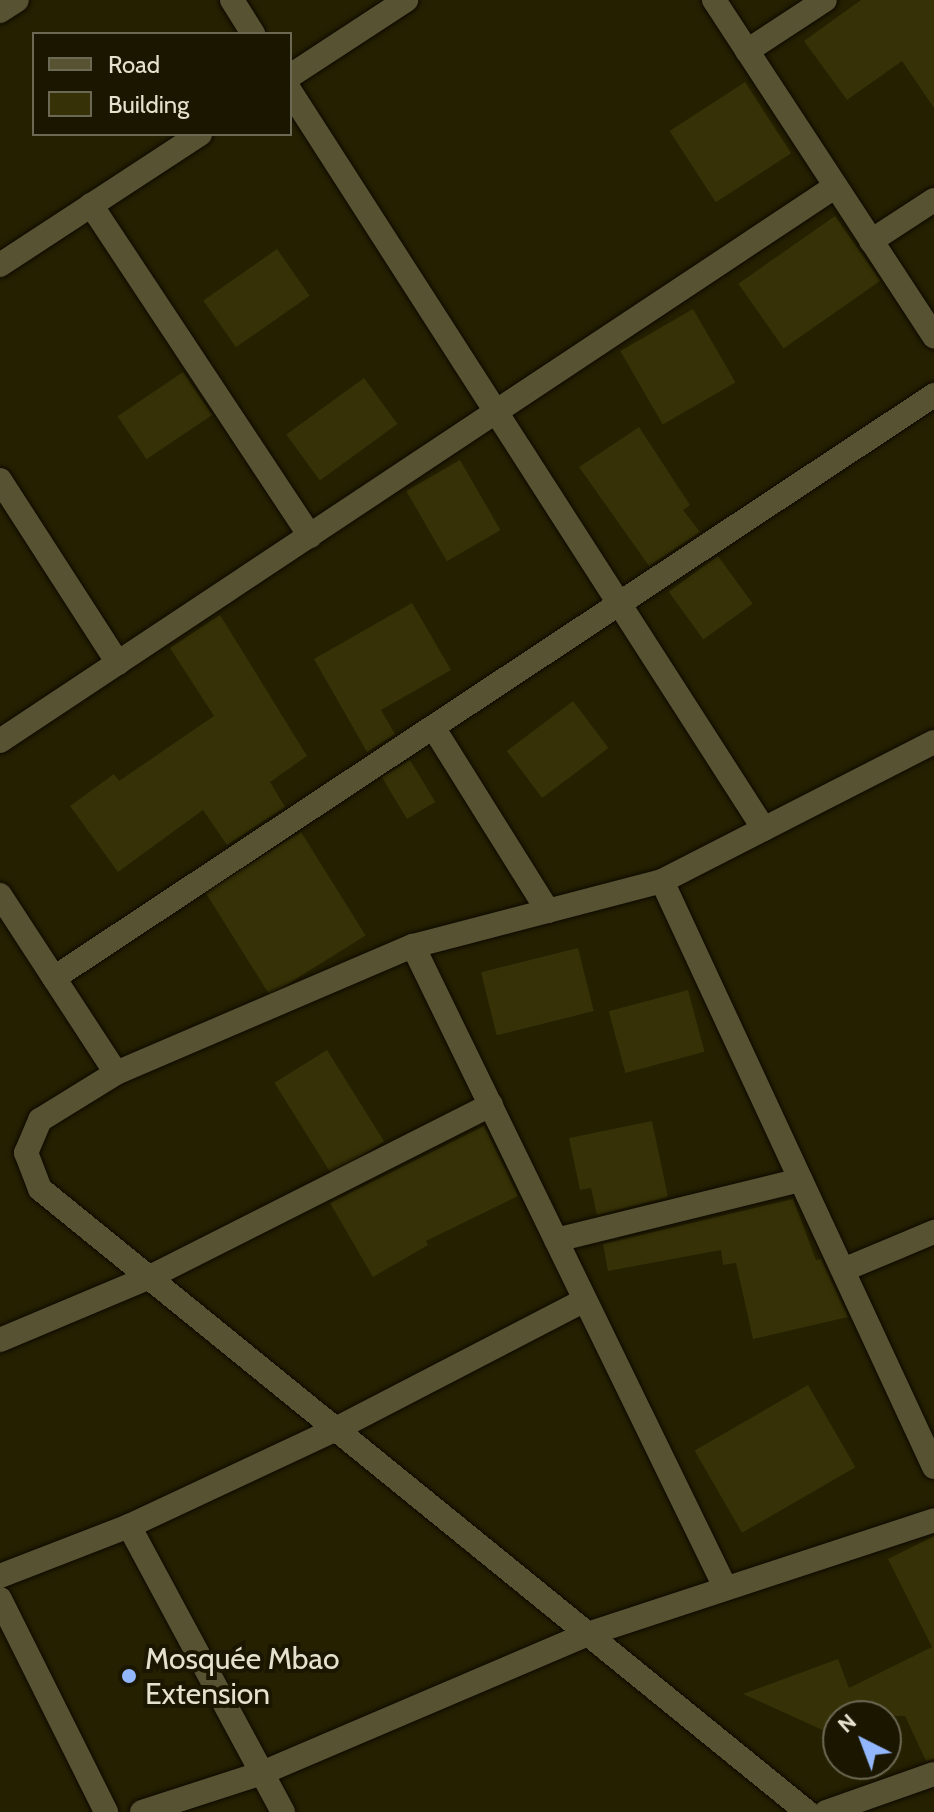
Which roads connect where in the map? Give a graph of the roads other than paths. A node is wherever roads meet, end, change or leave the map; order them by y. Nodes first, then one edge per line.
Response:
1 (17, 0) edge
2 (232, 0) edge
3 (406, 0) edge
4 (714, 0) edge
5 (825, 0) edge
6 (0, 11) edge
7 (252, 32) edge
8 (747, 51) junction
9 (292, 75) edge
10 (292, 94) edge
11 (197, 136) edge
12 (836, 186) junction
13 (934, 200) edge
14 (91, 205) junction
15 (871, 241) junction
16 (0, 265) edge
17 (934, 336) edge
18 (934, 395) edge
19 (496, 412) junction
20 (0, 480) edge
21 (310, 536) junction
22 (619, 604) junction
23 (118, 663) junction
24 (433, 727) junction
25 (0, 741) edge
26 (934, 742) edge
27 (764, 829) junction
28 (662, 881) junction
29 (0, 895) edge
30 (548, 911) junction
31 (413, 946) junction
32 (54, 978) junction
33 (116, 1073) junction
34 (491, 1105) junction
35 (801, 1180) junction
36 (934, 1232) edge
37 (556, 1240) junction
38 (843, 1270) junction
39 (150, 1277) junction
40 (585, 1300) junction
41 (0, 1340) edge
42 (336, 1429) junction
43 (934, 1467) edge
44 (934, 1520) edge
45 (129, 1526) junction
46 (0, 1576) edge
47 (724, 1585) junction
48 (0, 1599) edge
49 (588, 1634) junction
50 (262, 1773) junction
51 (934, 1774) edge
52 (106, 1812) edge
53 (142, 1812) edge
54 (283, 1812) edge
55 (807, 1812) edge
56 (826, 1812) edge

1 - 6 street
2 - 7 street
3 - 9 street
4 - 8 street
5 - 8 street
8 - 12 street
10 - 19 street
11 - 14 street
12 - 15 street
12 - 19 street
13 - 15 street
14 - 16 street
14 - 21 street
15 - 17 street
18 - 22 street
19 - 21 street
19 - 22 street
20 - 23 street
21 - 23 street
22 - 24 street
22 - 27 street
23 - 25 street
24 - 30 street
24 - 32 street
26 - 27 street
27 - 28 street
28 - 30 street
28 - 35 street
29 - 32 street
30 - 31 street
31 - 33 street
31 - 34 street
32 - 33 street
33 - 39 street
34 - 37 street
34 - 39 street
35 - 37 street
35 - 38 street
36 - 38 street
37 - 40 street
38 - 43 street
39 - 41 street
39 - 42 street
40 - 42 street
40 - 47 street
42 - 45 street
42 - 49 street
44 - 47 street
45 - 46 street
45 - 50 street
47 - 49 street
48 - 52 street
49 - 50 street
49 - 55 street
50 - 53 street
50 - 54 street
51 - 56 street

